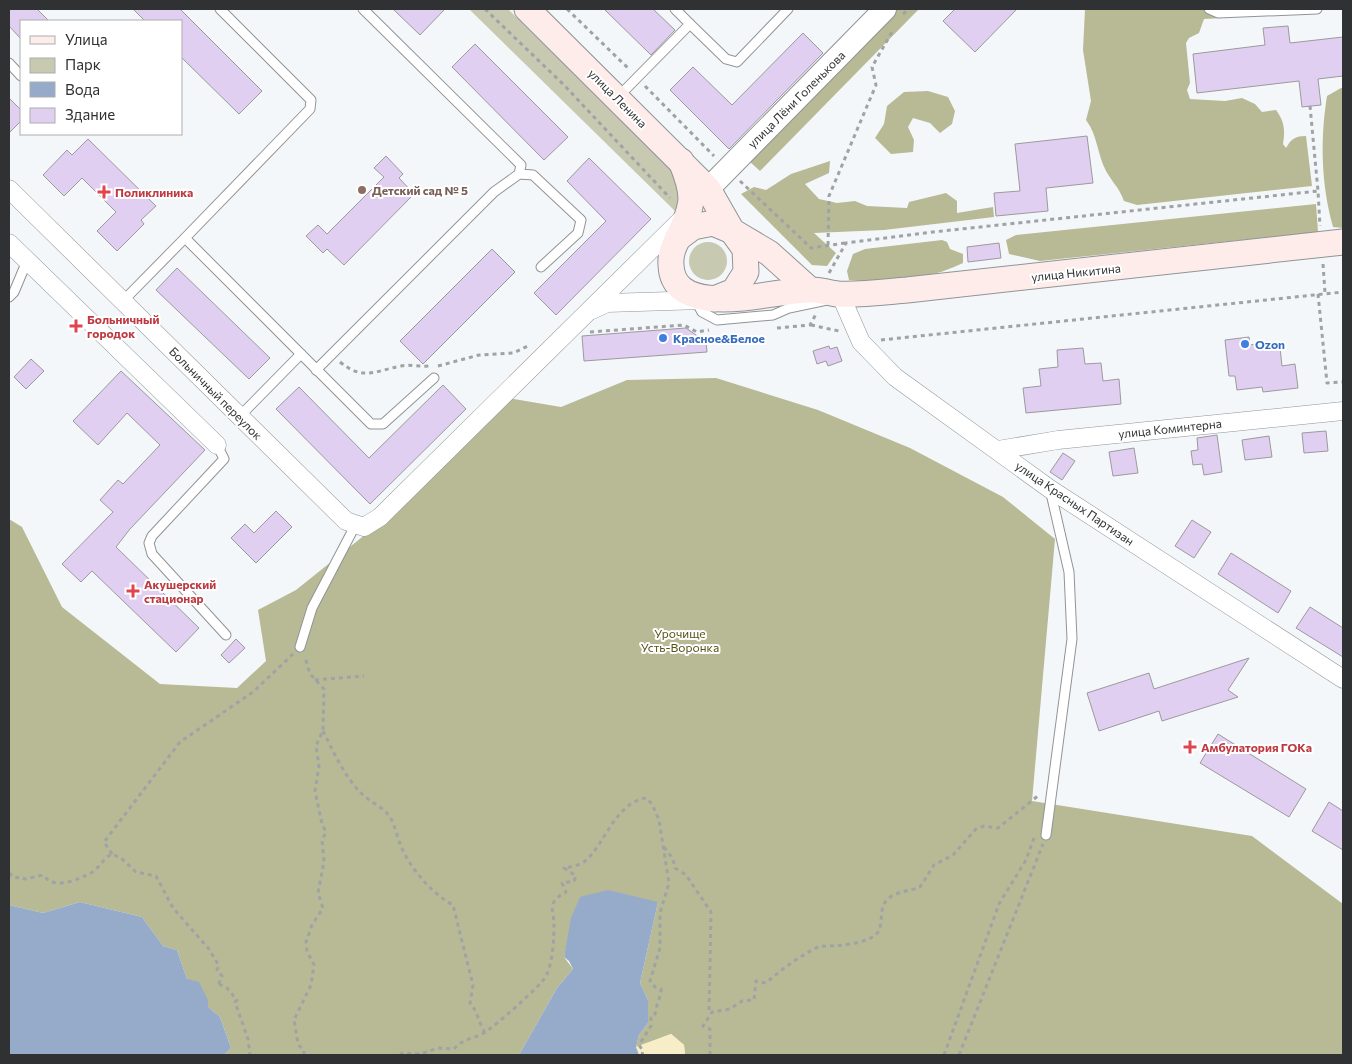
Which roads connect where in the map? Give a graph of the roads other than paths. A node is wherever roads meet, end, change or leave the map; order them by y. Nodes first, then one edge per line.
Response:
1 (220, 9) edge
2 (363, 9) edge
3 (526, 9) edge
4 (675, 9) edge
5 (788, 9) edge
6 (1209, 9) edge
7 (1317, 9) edge
8 (890, 17) edge
9 (690, 24) junction
10 (9, 63) edge
11 (20, 75) edge
12 (617, 98) junction
13 (681, 161) junction
14 (518, 174) junction
15 (9, 189) edge
16 (708, 189) junction
17 (688, 213) junction
18 (732, 231) junction
19 (185, 238) junction
20 (677, 240) junction
21 (9, 243) edge
22 (1332, 243) edge
23 (27, 261) junction
24 (541, 267) dead end
25 (823, 294) junction
26 (9, 297) edge
27 (704, 300) junction
28 (123, 301) junction
29 (587, 312) junction
30 (301, 354) junction
31 (316, 370) junction
32 (434, 378) dead end
33 (1343, 411) edge
34 (240, 416) junction
35 (217, 445) joint
36 (998, 450) junction
37 (1050, 489) junction
38 (360, 525) junction
39 (226, 635) dead end
40 (300, 648) road end
41 (1343, 679) edge
42 (1046, 835) road end

1 - 19 lane
2 - 14 lane
3 - 12 main road, улица Ленина
4 - 9 lane
5 - 9 lane
6 - 7 lane
8 - 16 street, улица Лёни Голенькова
9 - 12 lane
10 - 11 lane
12 - 13 main road, улица Ленина
13 - 16 main road, улица Ленина
13 - 17 main road
14 - 24 lane
14 - 31 lane
15 - 28 street, Больничный переулок
16 - 17 street
16 - 18 main road, улица Ленина
17 - 20 main road
17 - 29 street
18 - 20 main road
18 - 25 main road
18 - 27 main road
19 - 28 lane
19 - 30 lane
20 - 27 main road
21 - 23 street
22 - 25 main road, улица Никитина
23 - 26 lane
23 - 35 street
25 - 27 main road, улица Никитина
25 - 36 street, улица Красных Партизан
27 - 29 street
28 - 34 street, Больничный переулок
29 - 38 street
30 - 31 lane
30 - 34 lane
31 - 32 lane
33 - 36 street, улица Коминтерна
34 - 38 street, Больничный переулок
35 - 39 lane
36 - 37 street, улица Красных Партизан
37 - 41 street, улица Красных Партизан
37 - 42 lane
38 - 40 lane

